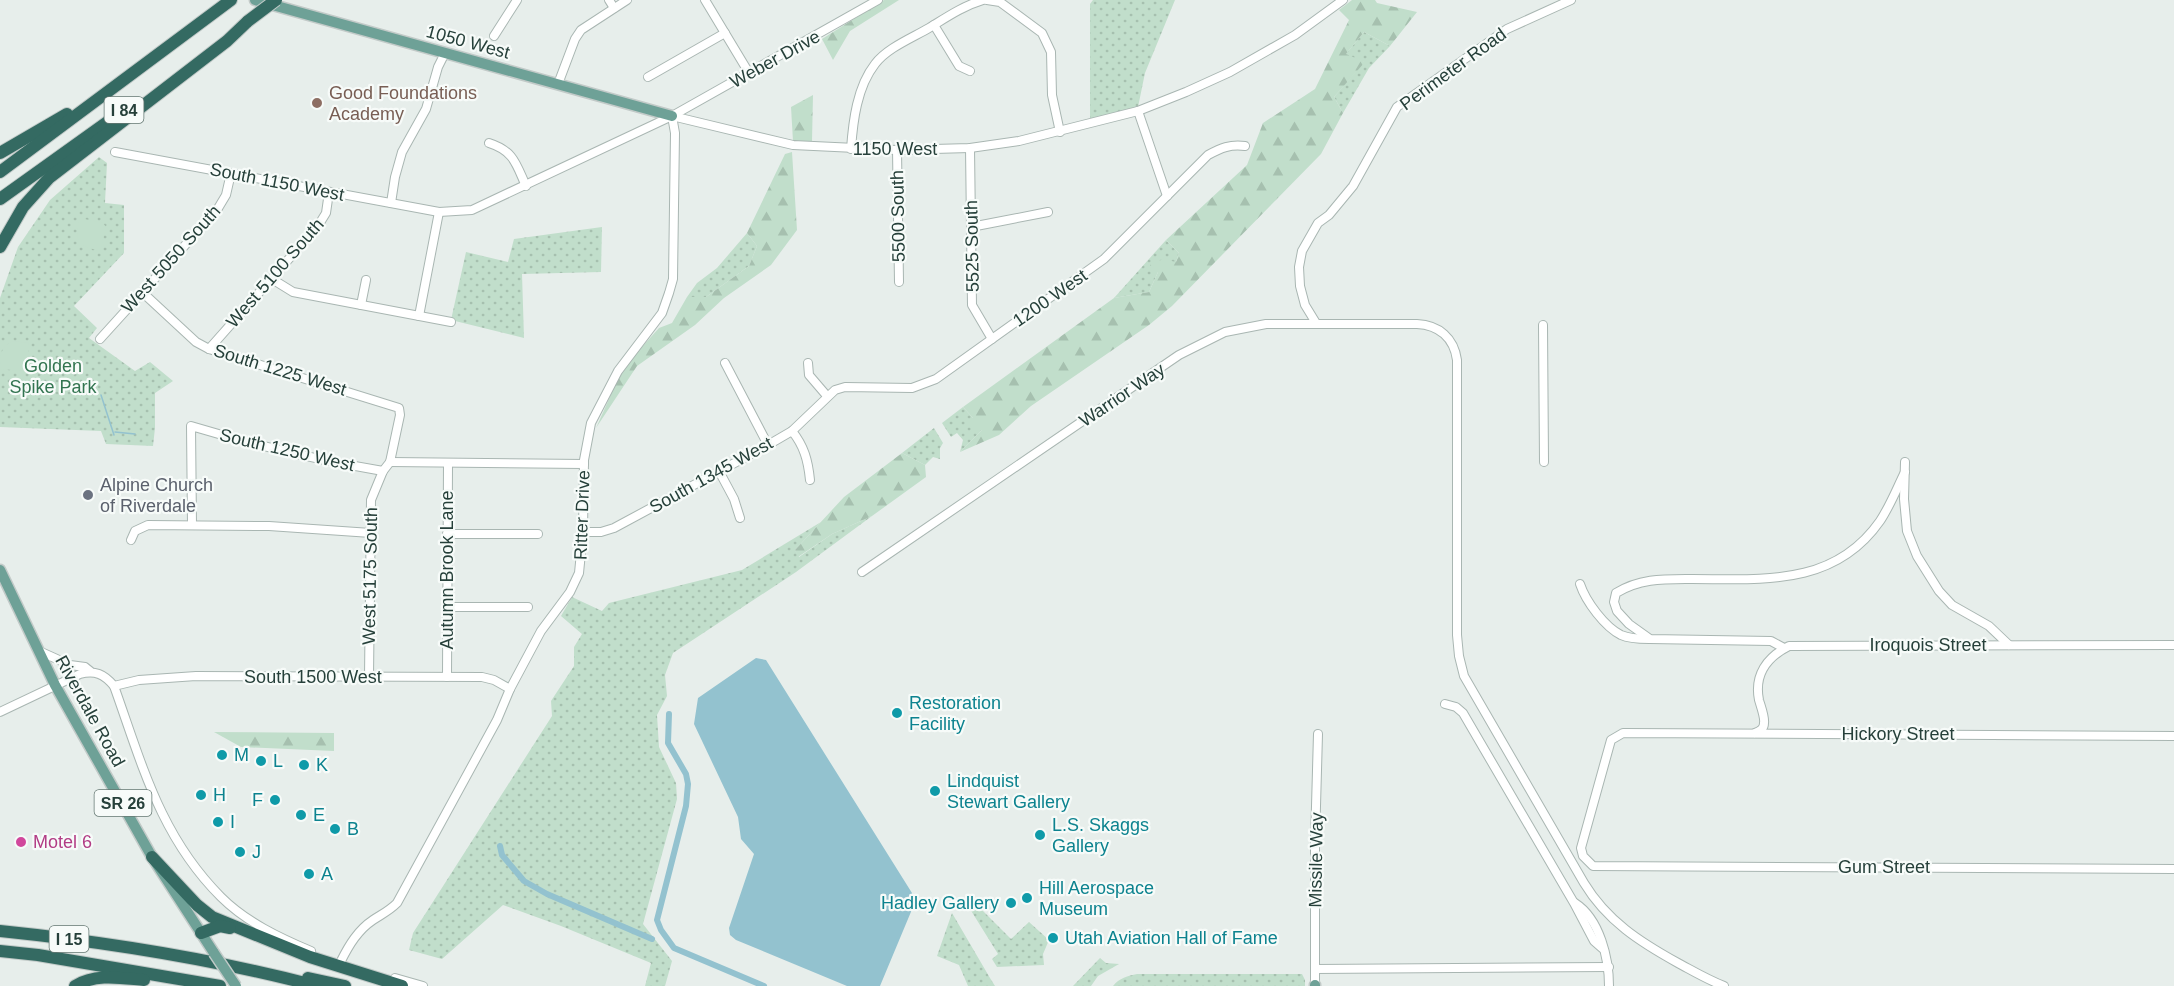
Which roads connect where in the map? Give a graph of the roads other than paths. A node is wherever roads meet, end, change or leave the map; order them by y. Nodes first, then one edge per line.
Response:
1 (231, 0) edge
2 (255, 0) edge
3 (276, 0) edge
4 (516, 0) edge
5 (609, 0) edge
6 (627, 0) edge
7 (705, 0) edge
8 (878, 0) edge
9 (982, 0) edge
10 (987, 0) edge
11 (1343, 0) edge
12 (1571, 0) edge
13 (614, 9) junction
14 (248, 21) junction
15 (934, 25) junction
16 (725, 33) junction
17 (495, 36) dead end
18 (445, 53) junction
19 (970, 71) dead end
20 (749, 73) junction
21 (648, 77) dead end
22 (558, 84) junction
23 (103, 96) junction
24 (1138, 111) junction
25 (672, 116) junction
26 (1060, 132) junction
27 (489, 143) dead end
28 (1245, 146) dead end
29 (970, 148) junction
30 (851, 149) junction
31 (897, 150) junction
32 (115, 152) dead end
33 (0, 153) edge
34 (0, 172) edge
35 (231, 173) junction
36 (526, 186) junction
37 (329, 192) junction
38 (1167, 196) junction
39 (0, 199) edge
40 (391, 203) junction
41 (439, 212) junction
42 (1048, 212) dead end
43 (971, 227) junction
44 (0, 247) edge
45 (272, 279) junction
46 (366, 280) dead end
47 (899, 282) dead end
48 (142, 292) junction
49 (361, 304) junction
50 (419, 316) junction
51 (450, 322) dead end
52 (1316, 323) junction
53 (1544, 325) dead end
54 (100, 339) dead end
55 (992, 339) junction
56 (209, 349) junction
57 (725, 363) dead end
58 (808, 363) dead end
59 (827, 396) junction
60 (399, 408) joint
61 (792, 431) junction
62 (768, 445) junction
63 (390, 462) junction
64 (1544, 462) dead end
65 (1905, 462) dead end
66 (448, 464) junction
67 (584, 464) junction
68 (383, 471) junction
69 (719, 471) junction
70 (1905, 472) junction
71 (810, 480) dead end
72 (740, 518) dead end
73 (192, 525) junction
74 (583, 532) junction
75 (370, 533) junction
76 (447, 534) junction
77 (538, 534) dead end
78 (131, 540) dead end
79 (0, 570) edge
80 (862, 572) dead end
81 (1581, 584) dead end
82 (447, 607) junction
83 (528, 607) dead end
84 (1650, 639) junction
85 (2009, 645) junction
86 (2174, 645) edge
87 (1784, 648) junction
88 (39, 651) junction
89 (90, 671) junction
90 (369, 677) junction
91 (447, 677) junction
92 (55, 685) junction
93 (114, 686) junction
94 (510, 689) junction
95 (1445, 704) dead end
96 (0, 712) edge
97 (1755, 733) junction
98 (1318, 734) dead end
99 (2174, 736) edge
100 (152, 857) junction
101 (1593, 866) joint
102 (2174, 869) edge
103 (240, 929) junction
104 (0, 931) edge
105 (201, 933) junction
106 (0, 951) edge
107 (341, 961) junction
108 (1609, 968) junction
109 (1315, 969) junction
110 (274, 975) junction
111 (75, 986) edge
112 (218, 986) edge
113 (236, 986) edge
114 (317, 986) edge
115 (345, 986) edge
116 (402, 986) edge
117 (423, 986) edge
118 (1315, 986) edge
119 (1609, 986) edge
120 (1724, 986) edge

1 - 23 highway, I 84
2 - 18 main road, 1050 West
3 - 14 highway, I 84, bridge
4 - 17 street
5 - 13 street
6 - 13 street
7 - 16 street
8 - 20 street, Weber Drive
9 - 15 street
10 - 26 street
11 - 24 street, 1150 West
12 - 52 street, Perimeter Road
13 - 22 street
14 - 39 highway, I 84
14 - 44 highway
15 - 19 street
15 - 30 street
16 - 20 street
16 - 21 street
18 - 22 main road, 1050 West
18 - 40 street
20 - 25 street, Weber Drive
22 - 25 main road, 1050 West
23 - 33 highway
23 - 34 highway, I 84
24 - 26 street, 1150 West
24 - 38 street
25 - 30 street, 1150 West
25 - 36 street
25 - 67 street, Ritter Drive
26 - 29 street, 1150 West
27 - 36 street
28 - 38 street, 1200 West
29 - 31 street, 1150 West
29 - 43 street, 5525 South
30 - 31 street, 1150 West
31 - 47 street, 5500 South
32 - 35 street, South 1150 West
35 - 37 street, South 1150 West
35 - 48 street, West 5050 South
36 - 41 street
37 - 40 street, South 1150 West
37 - 45 street, West 5100 South
38 - 55 street, 1200 West
40 - 41 street, South 1150 West
41 - 50 street
42 - 43 street
43 - 55 street, 5525 South
45 - 49 street
45 - 56 street, West 5100 South
46 - 49 street
48 - 54 street, West 5050 South
48 - 56 street, South 1225 West
49 - 50 street
50 - 51 street
52 - 80 street, Warrior Way
52 - 120 street, Warrior Way
53 - 64 street
55 - 59 street, 1200 West
56 - 60 street, South 1225 West
57 - 62 street
58 - 59 street
59 - 61 street, South 1345 West
60 - 63 street, West 5175 South
61 - 62 street, South 1345 West
61 - 71 street
62 - 69 street, South 1345 West
63 - 66 street
63 - 68 street, West 5175 South
65 - 70 street
66 - 67 street
66 - 76 street, Autumn Brook Lane
67 - 74 street, Ritter Drive
68 - 73 street, South 1250 West
68 - 75 street, West 5175 South
69 - 72 street
69 - 74 street, South 1345 West
70 - 84 street
70 - 85 street
73 - 75 street
73 - 78 street
74 - 94 street, Ritter Drive
75 - 90 street, West 5175 South
76 - 77 street
76 - 82 street, Autumn Brook Lane
79 - 88 main road, Riverdale Road / SR 26
81 - 84 street, Iroquois Street
82 - 83 street
82 - 91 street, Autumn Brook Lane
84 - 87 street, Iroquois Street
85 - 86 street, Iroquois Street
85 - 87 street, Iroquois Street
87 - 97 street
88 - 89 street
88 - 92 main road, Riverdale Road / SR 26
89 - 92 street
89 - 93 street
90 - 91 street, South 1500 West
90 - 93 street, South 1500 West
91 - 94 street, South 1500 West
92 - 96 street
92 - 100 main road, Riverdale Road / SR 26
93 - 107 street
94 - 107 street, Ritter Drive
95 - 108 street
97 - 99 street, Hickory Street
97 - 101 street, Hickory Street
98 - 109 street, Missile Way
100 - 103 highway
100 - 105 main road, Riverdale Road / SR 26
101 - 102 street, Gum Street
103 - 105 highway
103 - 116 highway
104 - 110 highway, I 15
105 - 113 main road, Riverdale Road / SR 26, bridge
106 - 112 highway, I 15
107 - 117 street
108 - 109 street
108 - 119 street
109 - 118 street, Missile Way
110 - 114 highway, I 15
110 - 115 highway
111 - 112 highway

